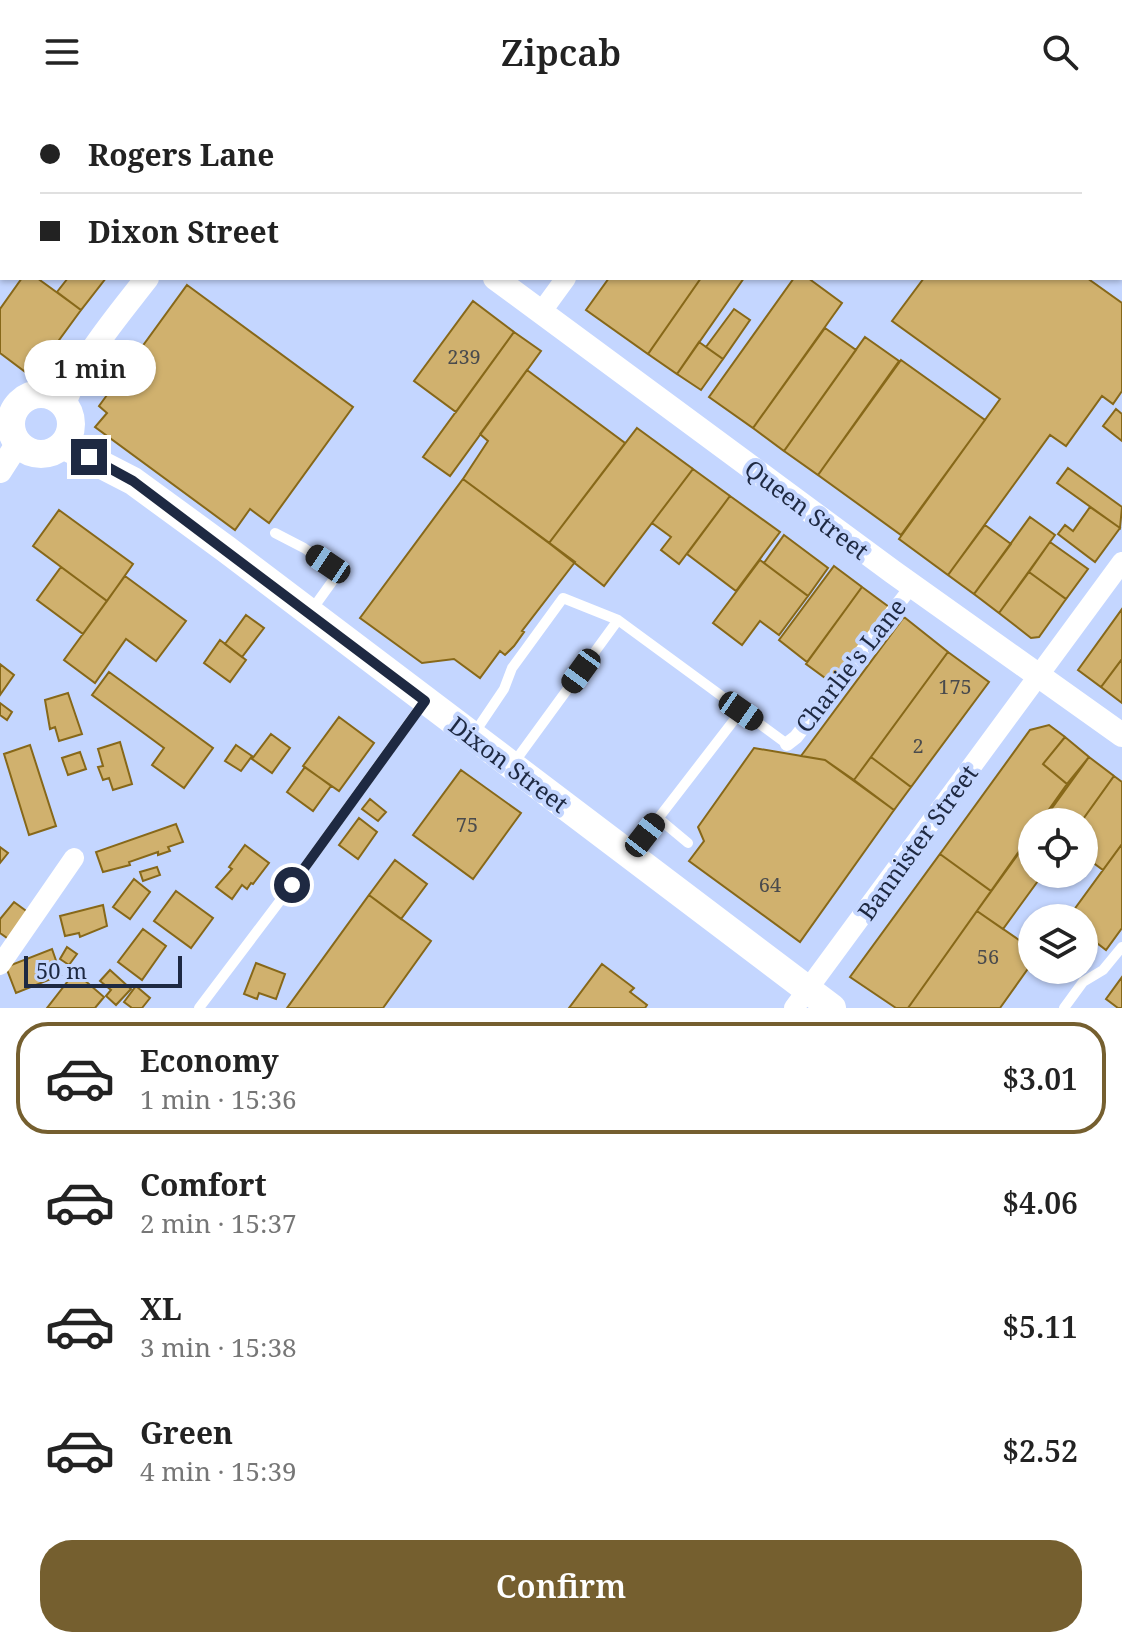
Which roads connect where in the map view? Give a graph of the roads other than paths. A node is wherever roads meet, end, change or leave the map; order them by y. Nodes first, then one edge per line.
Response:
1 (145, 280) edge
2 (498, 280) edge
3 (565, 280) edge
4 (542, 311) junction
5 (9, 401) edge
6 (64, 403) junction
7 (18, 443) junction
8 (63, 445) junction
9 (0, 471) edge
10 (275, 533) dead end
11 (1122, 562) edge
12 (912, 586) junction
13 (309, 613) junction
14 (618, 620) junction
15 (1039, 676) junction
16 (425, 701) junction
17 (741, 711) junction
18 (1122, 735) edge
19 (472, 736) junction
20 (787, 744) joint
21 (511, 766) junction
22 (658, 818) junction
23 (688, 843) dead end
24 (629, 856) junction
25 (74, 858) dead end
26 (1122, 947) edge
27 (0, 965) edge
28 (801, 999) edge
29 (199, 1008) edge
30 (832, 1008) edge
31 (1064, 1008) edge

1 - 6 street
2 - 4 street, Queen Street
3 - 4 street
4 - 12 street, Queen Street
5 - 6 main road
5 - 7 main road
6 - 8 main road
7 - 8 main road
7 - 9 street
8 - 13 main road, Dixon Street
10 - 13 lane
11 - 15 street, Bannister Street
12 - 15 street, Queen Street
12 - 20 street, Charlie's Lane
13 - 16 main road, Dixon Street
14 - 17 lane
14 - 19 lane
14 - 21 lane
15 - 18 street, Queen Street
15 - 28 street, Bannister Street
16 - 19 main road, Dixon Street
16 - 29 lane
17 - 20 lane
17 - 22 lane
19 - 21 main road, Dixon Street
21 - 24 main road, Dixon Street
22 - 23 lane
22 - 24 lane
24 - 28 main road, Dixon Street
25 - 27 street
26 - 31 lane
28 - 30 main road, Dixon Street

